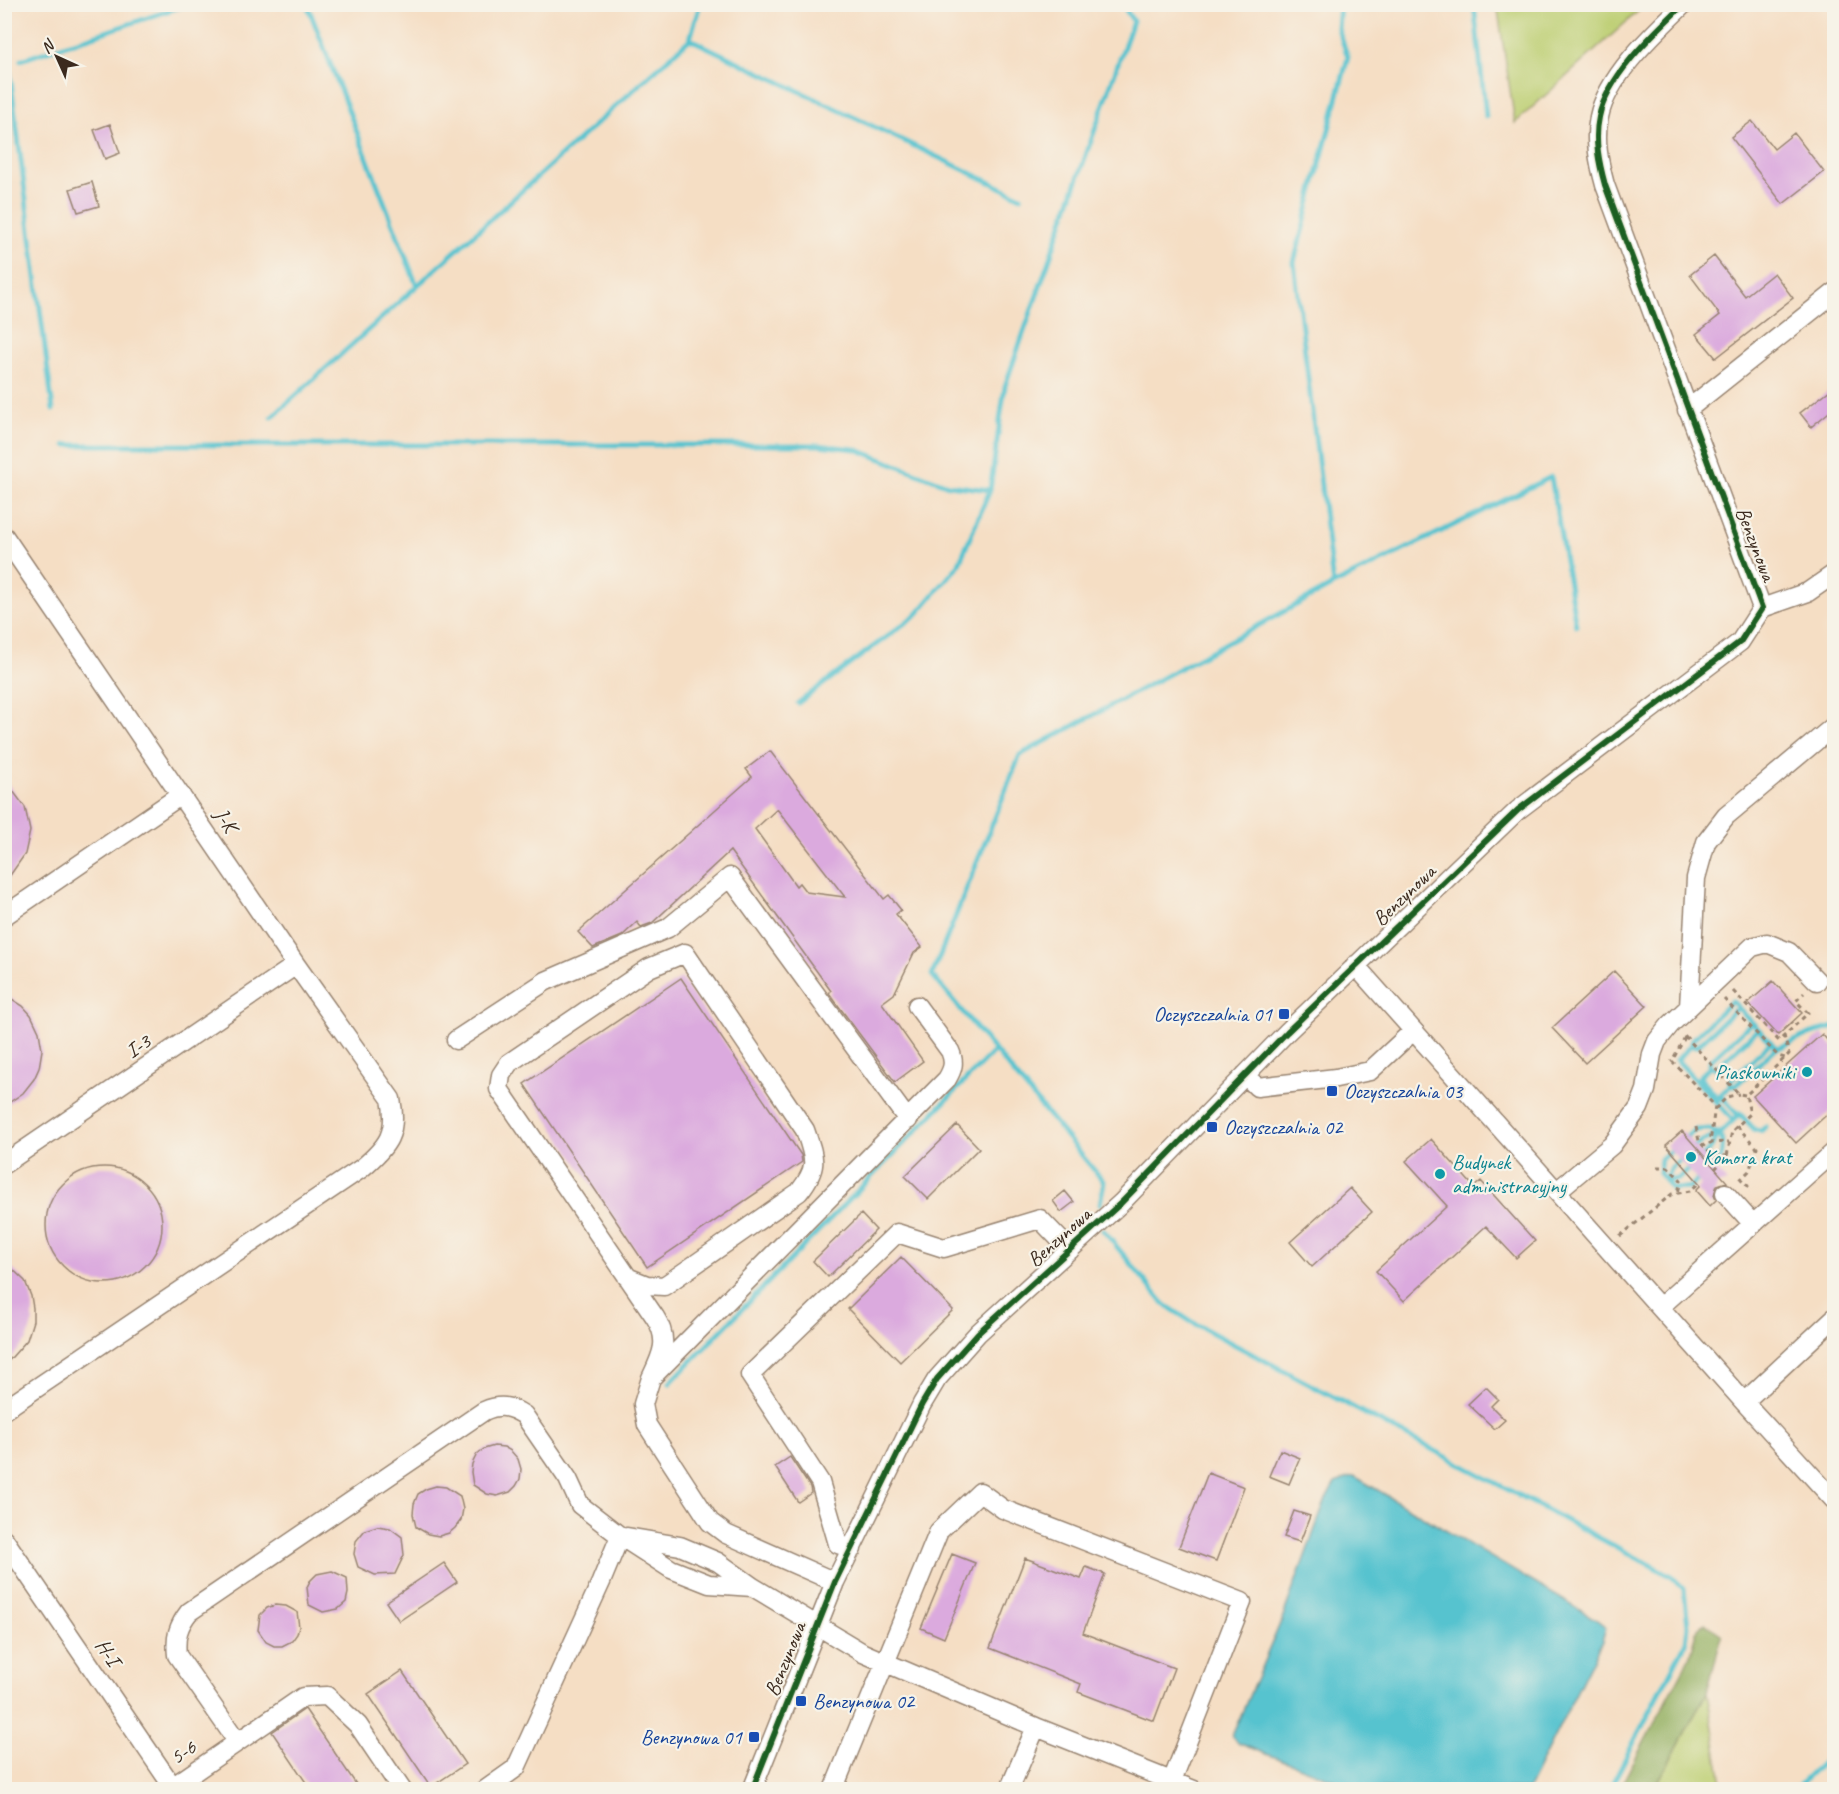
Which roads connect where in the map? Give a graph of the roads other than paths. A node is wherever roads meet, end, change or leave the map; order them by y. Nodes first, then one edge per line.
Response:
1 (1684, 4) edge
2 (1834, 294) edge
3 (1687, 410) junction
4 (4, 536) edge
5 (1834, 574) edge
6 (1762, 608) junction
7 (1834, 726) edge
8 (181, 795) junction
9 (4, 916) edge
10 (296, 965) junction
11 (1355, 965) junction
12 (1817, 981) road end
13 (917, 1006) dead end
14 (1689, 1006) junction
15 (1413, 1031) junction
16 (456, 1040) dead end
17 (1245, 1075) junction
18 (908, 1120) junction
19 (1834, 1152) edge
20 (4, 1164) edge
21 (1557, 1191) junction
22 (1728, 1197) road end
23 (1753, 1224) junction
24 (1070, 1250) junction
25 (627, 1276) junction
26 (664, 1286) junction
27 (1660, 1307) junction
28 (655, 1317) junction
29 (1834, 1318) edge
30 (651, 1378) junction
31 (1744, 1402) junction
32 (4, 1410) edge
33 (1834, 1500) edge
34 (620, 1536) junction
35 (4, 1539) edge
36 (852, 1549) junction
37 (835, 1582) junction
38 (753, 1587) junction
39 (817, 1625) junction
40 (885, 1663) junction
41 (1036, 1727) junction
42 (230, 1747) junction
43 (1172, 1781) junction
44 (172, 1788) edge
45 (402, 1790) edge
46 (485, 1790) edge
47 (752, 1790) edge
48 (834, 1790) edge
49 (1009, 1790) edge
50 (1194, 1790) edge

1 - 3 street, Benzynowa
2 - 3 street
3 - 6 street, Benzynowa
4 - 8 street, J-K
5 - 6 street
6 - 11 street, Benzynowa
7 - 14 street
8 - 9 street
8 - 10 street, J-K
10 - 20 street, I-3
10 - 32 street, J-K
11 - 15 street
11 - 17 street, Benzynowa
12 - 14 street
13 - 18 street
14 - 21 street
15 - 17 street
15 - 21 street
16 - 18 street
17 - 24 street, Benzynowa
18 - 30 street
19 - 23 street
21 - 27 street
22 - 23 street
23 - 27 street
24 - 36 street, Benzynowa
24 - 36 street
25 - 26 street
25 - 26 street
25 - 28 street
26 - 28 street
27 - 31 street
28 - 30 street
29 - 31 street
30 - 37 street
31 - 33 street
34 - 38 street
34 - 38 street
34 - 42 street
34 - 46 street
35 - 44 street, H-I
36 - 37 street, Benzynowa
37 - 39 street, Benzynowa
38 - 39 street
39 - 40 street
39 - 47 street, Benzynowa
40 - 41 street
40 - 43 street
40 - 48 street
41 - 43 street
41 - 49 street
42 - 44 street, 5-6
42 - 45 street, 5-6
43 - 50 street

